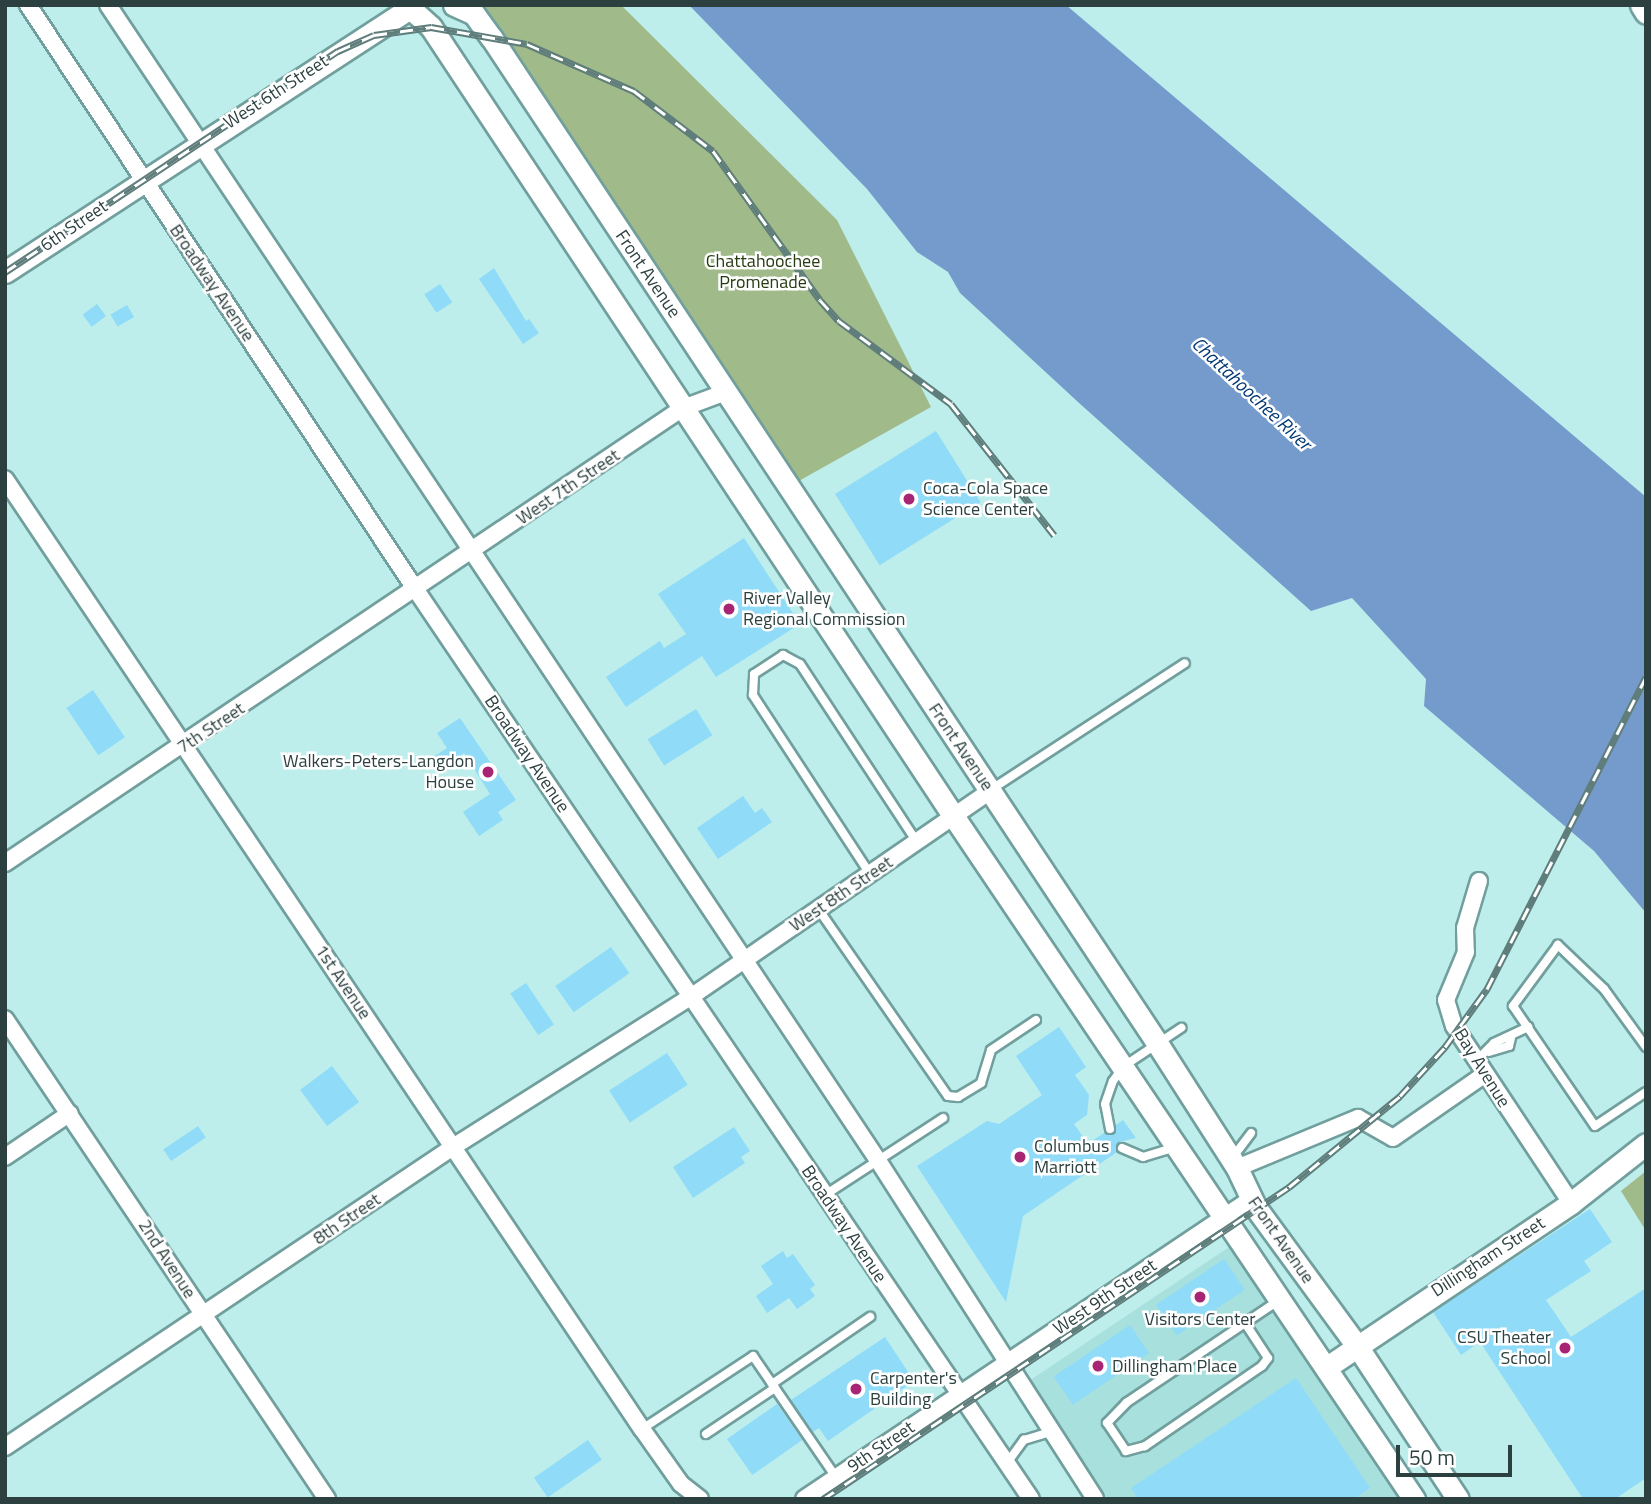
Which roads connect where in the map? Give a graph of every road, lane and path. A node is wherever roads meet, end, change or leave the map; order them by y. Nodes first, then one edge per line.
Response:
1 (28, 5) edge
2 (108, 5) edge
3 (452, 5) edge
4 (1641, 5) edge
5 (409, 7) edge
6 (1646, 13) edge
7 (199, 143) junction
8 (144, 180) junction
9 (5, 272) edge
10 (726, 392) junction
11 (682, 408) junction
12 (5, 479) edge
13 (470, 554) junction
14 (416, 590) junction
15 (1185, 663) dead end
16 (185, 745) junction
17 (990, 791) junction
18 (954, 817) junction
19 (917, 843) junction
20 (5, 863) edge
21 (870, 874) junction
22 (1479, 881) dead end
23 (819, 910) junction
24 (743, 961) junction
25 (692, 996) junction
26 (5, 1019) edge
27 (1036, 1020) dead end
28 (1528, 1027) junction
29 (1181, 1028) dead end
30 (1157, 1043) junction
31 (1646, 1047) edge
32 (1484, 1062) junction
33 (1124, 1066) junction
34 (1646, 1092) edge
35 (70, 1113) junction
36 (943, 1118) dead end
37 (1110, 1129) dead end
38 (1251, 1133) dead end
39 (1646, 1143) edge
40 (1178, 1146) junction
41 (453, 1147) junction
42 (1122, 1148) dead end
43 (5, 1157) edge
44 (878, 1162) junction
45 (1234, 1164) junction
46 (825, 1195) junction
47 (1251, 1199) junction
48 (1571, 1203) junction
49 (1226, 1216) junction
50 (1281, 1298) junction
51 (204, 1316) junction
52 (870, 1317) dead end
53 (1245, 1323) junction
54 (1357, 1346) junction
55 (1005, 1364) junction
56 (1327, 1367) junction
57 (774, 1386) junction
58 (959, 1395) junction
59 (642, 1429) junction
60 (1050, 1432) junction
61 (706, 1434) dead end
62 (5, 1447) edge
63 (1007, 1464) junction
64 (836, 1477) junction
65 (683, 1491) edge
66 (327, 1499) edge
67 (700, 1499) edge
68 (804, 1499) edge
69 (1031, 1499) edge
70 (1095, 1499) edge
71 (1414, 1499) edge
72 (1458, 1499) edge

1 - 8 street, Broadway Avenue
2 - 7 street
3 - 5 street, Front Avenue
3 - 10 street, Front Avenue
4 - 6 street
5 - 7 street, West 6th Street
5 - 11 street, Front Avenue
7 - 8 street, West 6th Street
7 - 13 street
8 - 9 street, 6th Street
8 - 14 street, Broadway Avenue
10 - 11 street, West 7th Street
10 - 17 street, Front Avenue
11 - 13 street, West 7th Street
11 - 18 street, Front Avenue
12 - 16 street, 1st Avenue
13 - 14 street, West 7th Street
13 - 24 street
14 - 16 street, 7th Street
14 - 25 street, Broadway Avenue
15 - 17 lane
16 - 20 street, 7th Street
16 - 41 street, 1st Avenue
17 - 18 street, West 8th Street
17 - 30 street, Front Avenue
18 - 19 street, West 8th Street
18 - 33 street, Front Avenue
19 - 21 street, West 8th Street
19 - 21 lane
21 - 23 street, West 8th Street
22 - 32 street, Bay Avenue
23 - 24 street, West 8th Street
23 - 27 lane
24 - 25 street, West 8th Street
24 - 44 street
25 - 41 street, 8th Street
25 - 46 street, Broadway Avenue
26 - 35 street, 2nd Avenue
28 - 31 lane
28 - 32 lane
28 - 34 lane
29 - 30 lane
30 - 33 lane
30 - 45 street, Front Avenue
32 - 45 street
32 - 48 street, Bay Avenue
33 - 37 lane
33 - 40 street, Front Avenue
35 - 43 street
35 - 51 street, 2nd Avenue
36 - 44 lane
38 - 45 lane
39 - 48 street, Dillingham Street
40 - 42 lane
40 - 49 street, Front Avenue
41 - 51 street, 8th Street
41 - 59 street, 1st Avenue
44 - 46 lane
44 - 55 street
45 - 47 street, Front Avenue
46 - 58 street, Broadway Avenue
47 - 49 street, West 9th Street
47 - 54 street, Front Avenue
48 - 54 street, Dillingham Street
49 - 50 street, Front Avenue
49 - 55 street, West 9th Street
50 - 53 lane
50 - 56 street, Front Avenue
51 - 62 street, 8th Street
51 - 66 street, 2nd Avenue
52 - 57 lane
53 - 53 lane
54 - 56 street, Dillingham Street
54 - 72 street, Front Avenue
55 - 58 street, West 9th Street
55 - 60 street
56 - 71 street, Front Avenue
57 - 59 lane
57 - 61 lane
57 - 64 lane
58 - 63 street, Broadway Avenue
58 - 64 street, 9th Street
59 - 65 street, 1st Avenue
60 - 63 lane
60 - 70 street
63 - 69 street, Broadway Avenue
64 - 68 street, 9th Street
65 - 67 street, 1st Avenue

